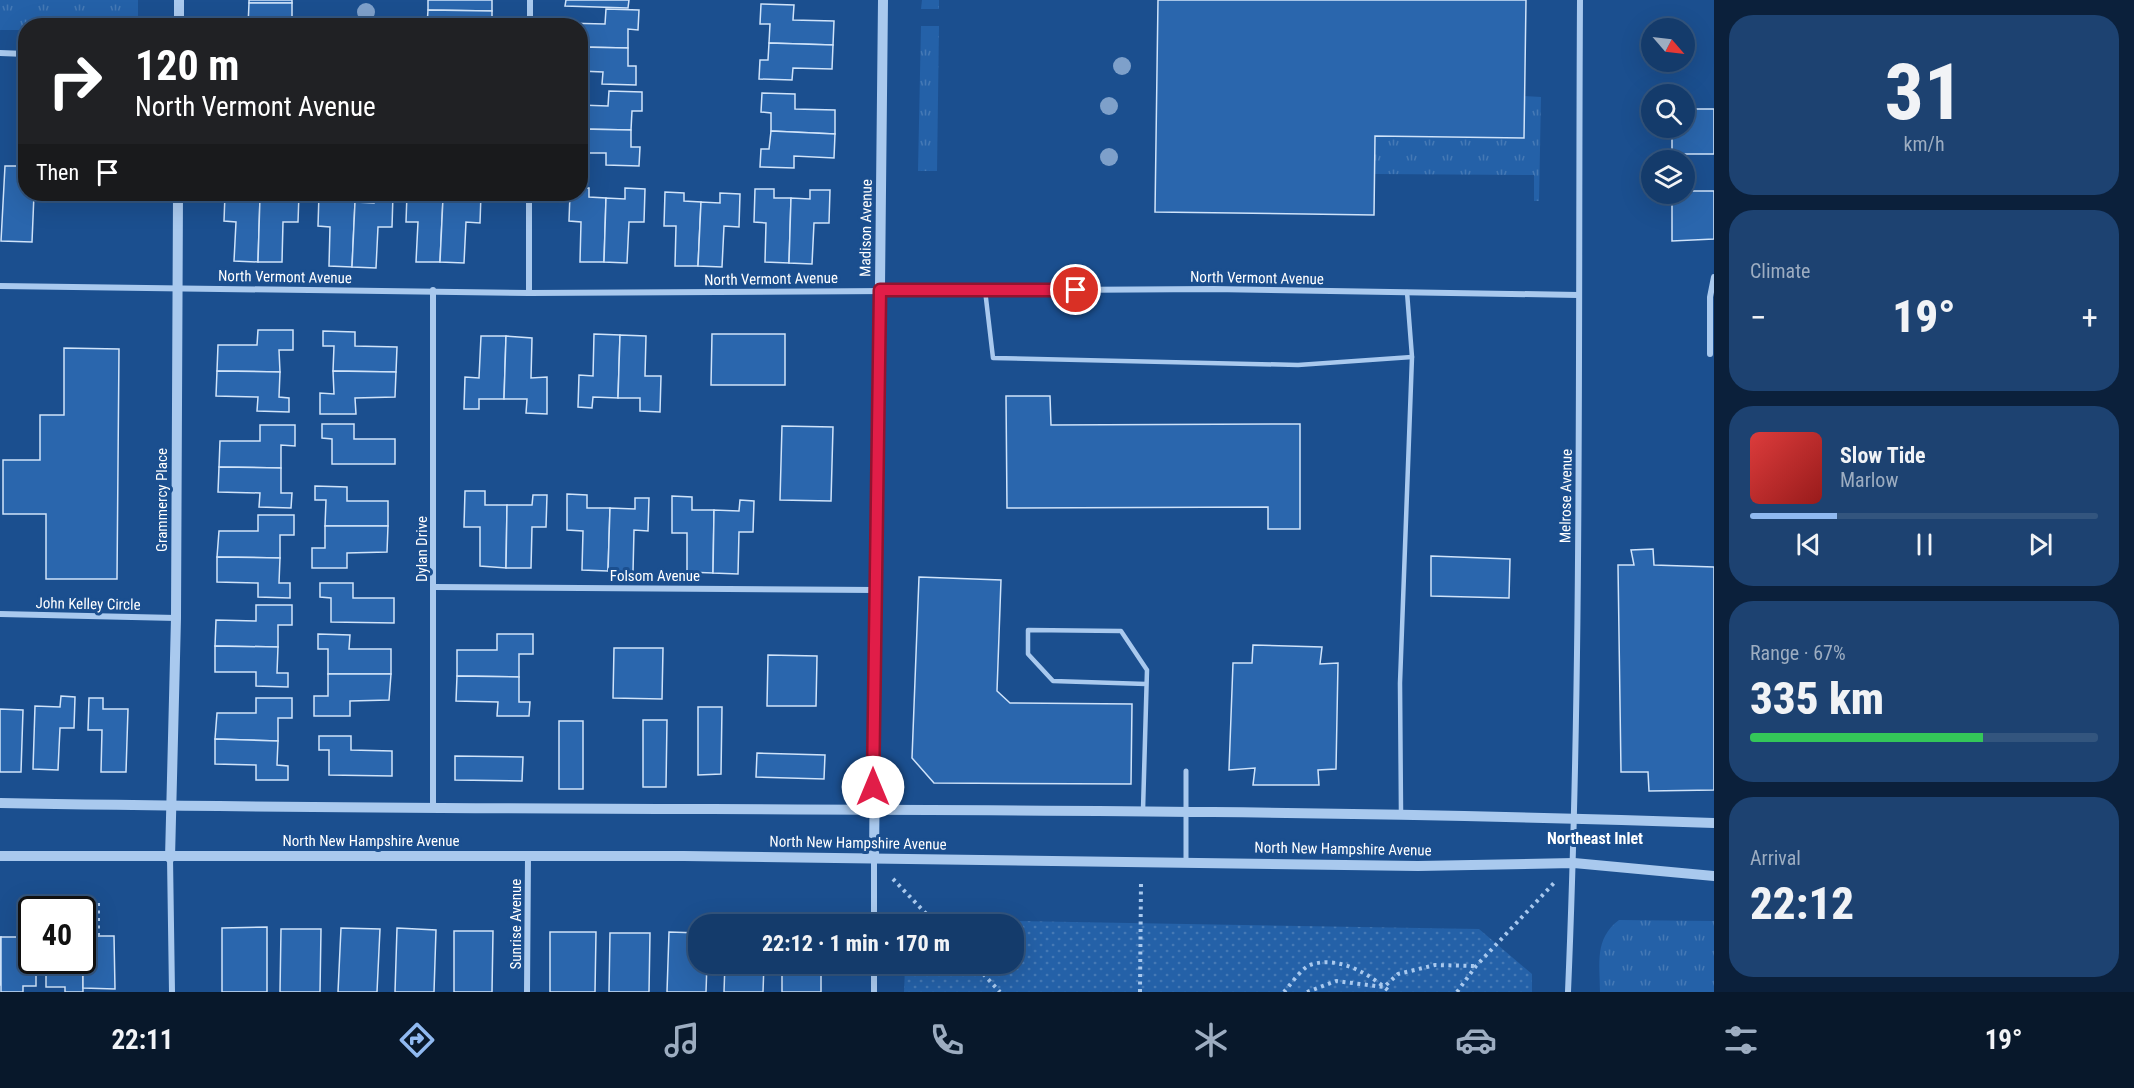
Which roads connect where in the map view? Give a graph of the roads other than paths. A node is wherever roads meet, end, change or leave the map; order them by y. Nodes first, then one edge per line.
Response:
1 (179, 0) edge
2 (530, 0) edge
3 (883, 0) edge
4 (1580, 0) edge
5 (179, 18) edge
6 (530, 18) edge
7 (0, 53) edge
8 (18, 54) edge
9 (178, 201) edge
10 (529, 201) edge
11 (1714, 277) edge
12 (0, 286) edge
13 (178, 288) junction
14 (433, 290) junction
15 (880, 290) junction
16 (985, 290) junction
17 (1407, 292) junction
18 (529, 293) junction
19 (1578, 295) junction
20 (1710, 354) dead end
21 (1412, 357) junction
22 (434, 587) junction
23 (875, 590) junction
24 (0, 614) edge
25 (176, 618) junction
26 (1146, 684) junction
27 (1186, 771) dead end
28 (0, 803) edge
29 (173, 806) junction
30 (433, 807) junction
31 (873, 809) junction
32 (1143, 812) junction
33 (1187, 813) junction
34 (1401, 816) junction
35 (1573, 818) junction
36 (1714, 823) edge
37 (0, 856) edge
38 (528, 856) junction
39 (170, 858) junction
40 (874, 858) junction
41 (1186, 863) junction
42 (1574, 863) junction
43 (1714, 876) edge
44 (874, 914) edge
45 (874, 974) edge
46 (172, 992) edge
47 (527, 992) edge
48 (874, 992) edge
49 (1568, 992) edge

1 - 5 street
2 - 6 street
3 - 15 street, Madison Avenue
4 - 19 street, Melrose Avenue
7 - 8 street
9 - 13 street, Grammercy Place
10 - 18 street
11 - 20 street
12 - 13 street, North Vermont Avenue
13 - 14 street, North Vermont Avenue
13 - 25 street, Grammercy Place
14 - 18 street, North Vermont Avenue
14 - 22 street, Dylan Drive
15 - 16 street, North Vermont Avenue
15 - 18 street, North Vermont Avenue
15 - 23 street, Madison Avenue
16 - 17 street, North Vermont Avenue
16 - 21 lane
17 - 19 street, North Vermont Avenue
17 - 21 lane
19 - 35 street, Melrose Avenue
21 - 34 lane
22 - 23 street, Folsom Avenue
22 - 30 street, Dylan Drive
23 - 31 street, Madison Avenue
24 - 25 street, John Kelley Circle
25 - 29 street, Grammercy Place
26 - 26 lane
26 - 32 lane
27 - 33 street
28 - 29 street
29 - 30 street
29 - 39 street, Grammercy Place
30 - 31 street
31 - 32 street
31 - 40 street, Madison Avenue
32 - 33 street
33 - 34 street
33 - 41 street
34 - 35 street
35 - 36 street
35 - 42 street, Melrose Avenue
37 - 39 street, North New Hampshire Avenue
38 - 39 street, North New Hampshire Avenue
38 - 40 street, North New Hampshire Avenue
38 - 47 street, Sunrise Avenue
39 - 46 street
40 - 41 street, North New Hampshire Avenue
40 - 44 street, Madison Avenue
41 - 42 street, North New Hampshire Avenue
42 - 43 street, North New Hampshire Avenue
42 - 49 street, Melrose Avenue
45 - 48 street

